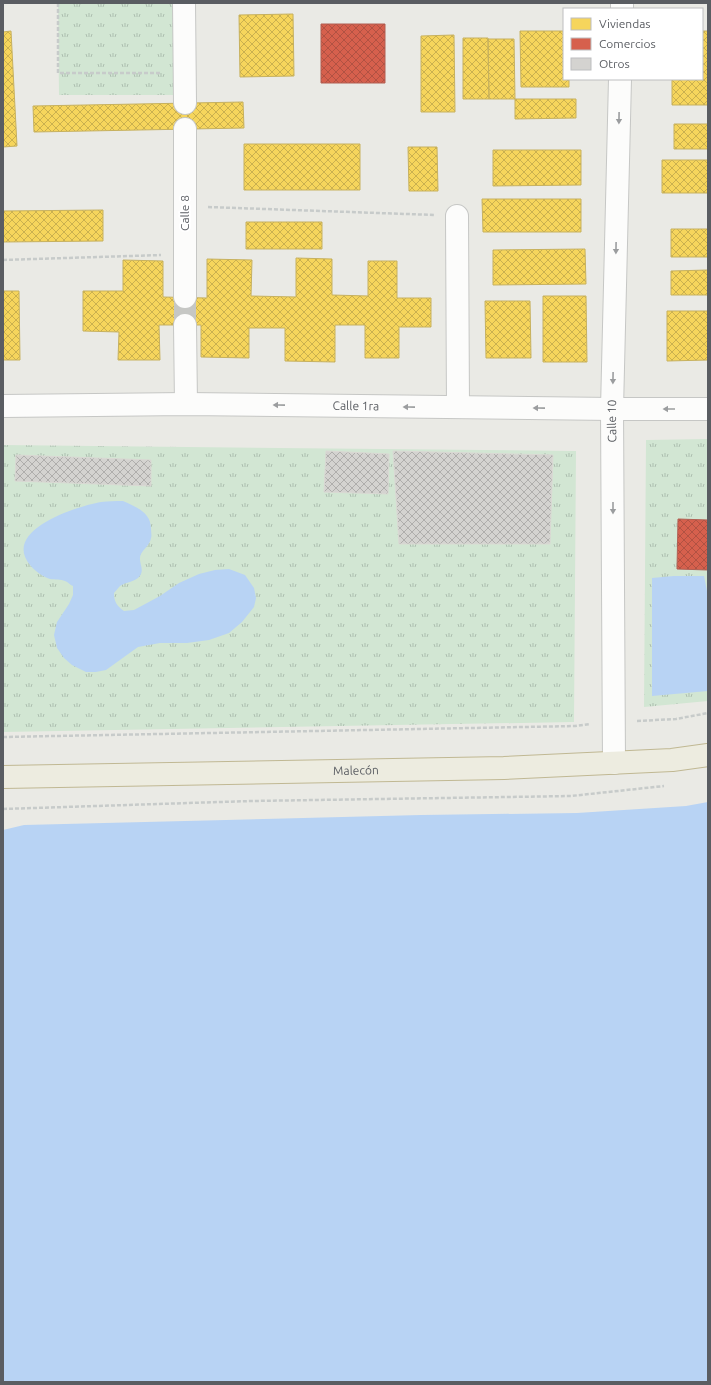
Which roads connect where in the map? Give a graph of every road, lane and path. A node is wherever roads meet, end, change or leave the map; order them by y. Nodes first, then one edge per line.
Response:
1 (58, 3) edge
2 (184, 3) edge
3 (166, 72) dead end
4 (620, 80) edge
5 (185, 103) dead end
6 (185, 129) dead end
7 (185, 206) junction
8 (457, 216) joint
9 (186, 254) junction
10 (3, 260) edge
11 (185, 297) tunnel mouth
12 (185, 325) tunnel mouth
13 (186, 404) junction
14 (3, 406) edge
15 (458, 407) junction
16 (612, 409) junction
17 (708, 409) edge
18 (708, 712) edge
19 (613, 722) junction
20 (3, 737) edge
21 (708, 755) edge
22 (614, 763) junction
23 (3, 777) edge
24 (670, 785) dead end
25 (3, 809) edge

1 - 3 path
2 - 5 street
4 -> 16 street, Calle 10
6 - 7 street, Calle 8
7 - 8 path
7 - 9 street, Calle 8
8 - 15 street
9 - 10 path
9 - 11 street, Calle 8
12 - 13 street
13 - 14 street, Calle 1ra
15 -> 13 street, Calle 1ra
16 -> 15 street, Calle 1ra
17 -> 16 street, Calle 1ra
16 -> 19 street, Calle 10
18 - 19 path
19 - 20 path
19 - 22 street, Calle 10
21 - 22 highway, Malecón
22 - 23 highway, Malecón
24 - 25 path

